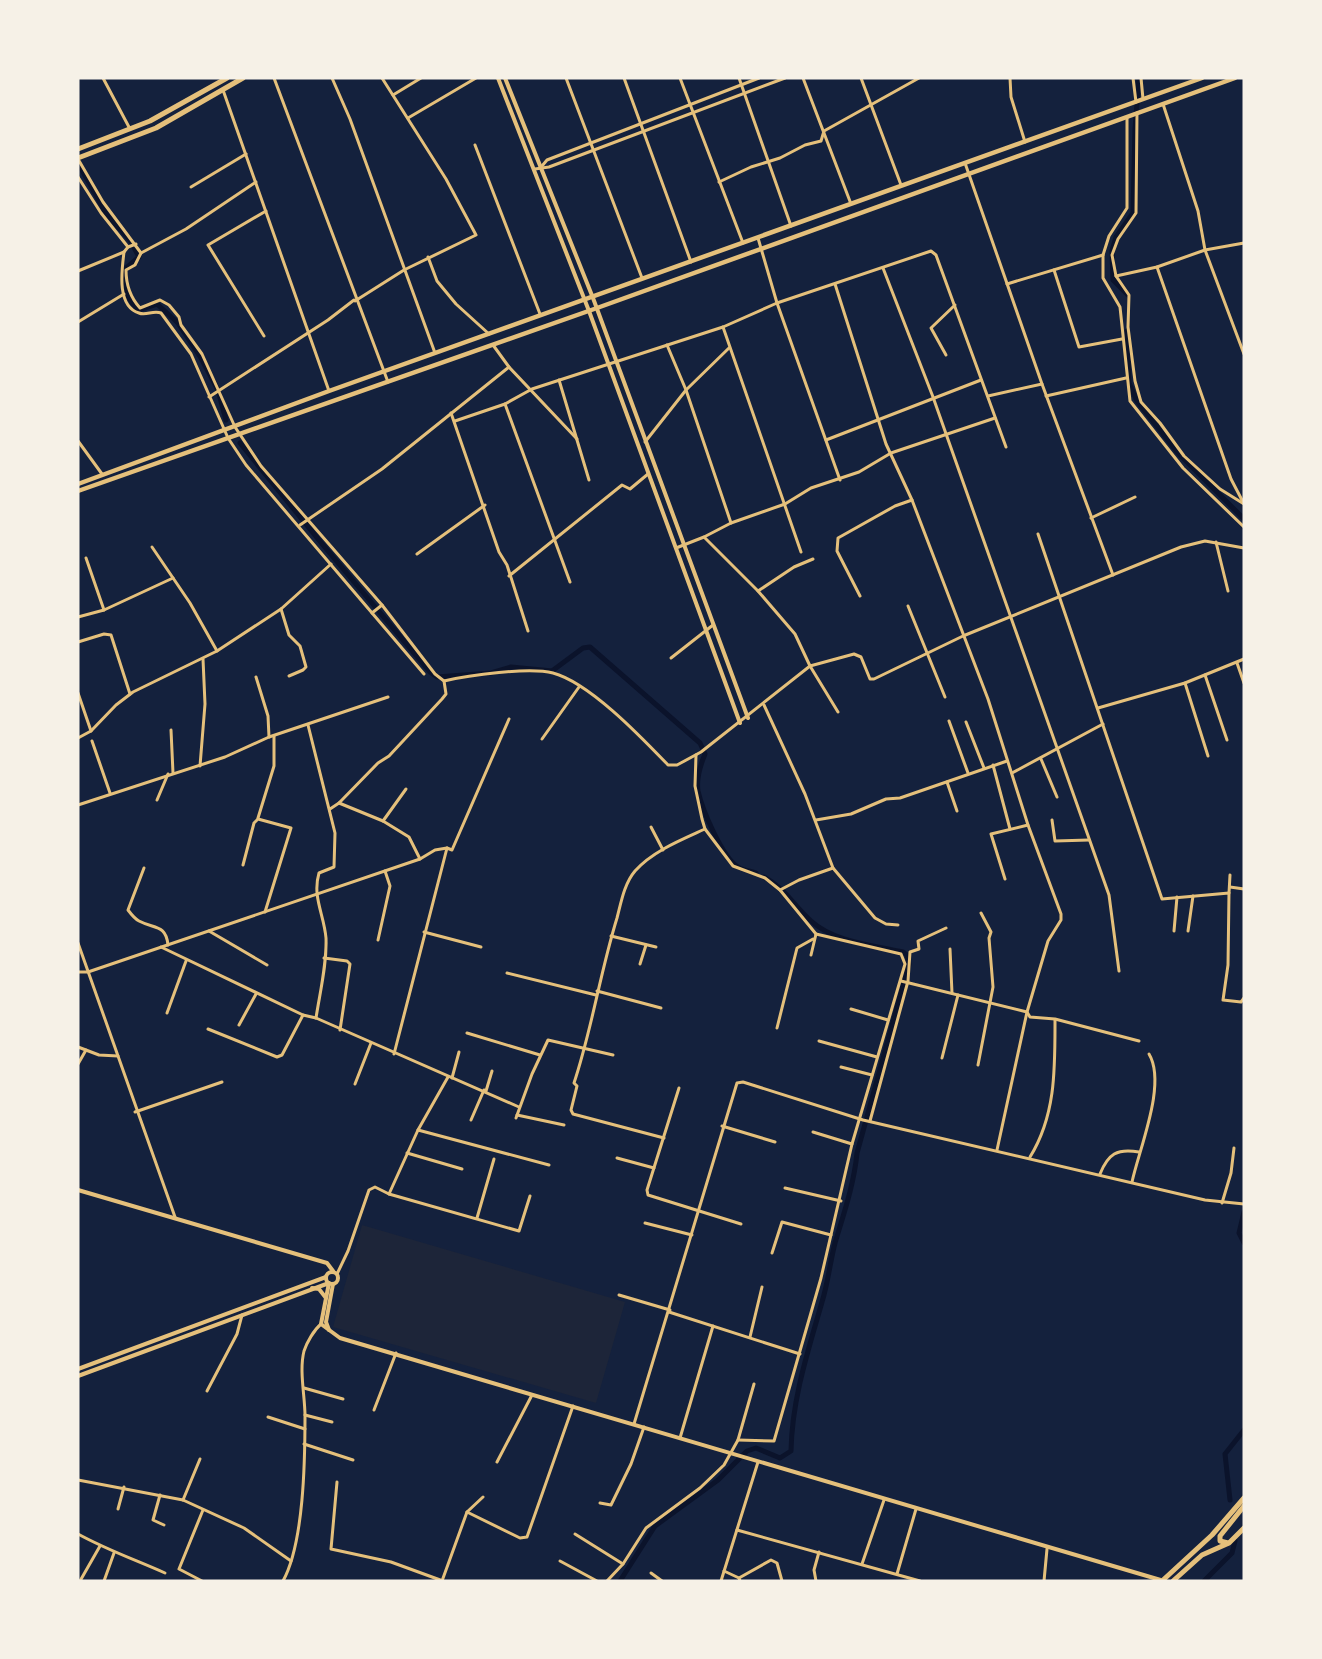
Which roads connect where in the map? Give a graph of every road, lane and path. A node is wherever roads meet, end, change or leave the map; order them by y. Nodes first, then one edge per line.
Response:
1 (103, 78) edge
2 (243, 78) edge
3 (274, 78) edge
4 (332, 78) edge
5 (382, 78) edge
6 (421, 78) edge
7 (476, 78) edge
8 (498, 78) edge
9 (505, 78) edge
10 (566, 78) edge
11 (624, 78) edge
12 (680, 78) edge
13 (740, 78) edge
14 (759, 78) edge
15 (785, 78) edge
16 (803, 78) edge
17 (861, 78) edge
18 (919, 78) edge
19 (1010, 78) edge
20 (1133, 78) edge
21 (1141, 78) edge
22 (1202, 78) edge
23 (1235, 78) edge
24 (223, 79) edge
25 (742, 84) junction
26 (223, 90) junction
27 (744, 93) junction
28 (393, 95) junction
29 (1143, 99) junction
30 (1136, 102) junction
31 (690, 104) junction
32 (1163, 104) junction
33 (872, 106) junction
34 (693, 112) junction
35 (1137, 113) junction
36 (1127, 117) junction
37 (408, 118) junction
38 (640, 123) junction
39 (130, 129) junction
40 (643, 130) junction
41 (824, 131) junction
42 (1025, 141) junction
43 (589, 142) junction
44 (475, 146) dead end
45 (78, 149) edge
46 (591, 150) junction
47 (246, 154) junction
48 (78, 159) edge
49 (767, 163) junction
50 (965, 163) junction
51 (542, 166) junction
52 (535, 169) junction
53 (969, 174) junction
54 (78, 177) edge
55 (256, 182) junction
56 (719, 182) junction
57 (901, 185) junction
58 (191, 187) dead end
59 (851, 204) junction
60 (266, 211) junction
61 (790, 226) junction
62 (758, 237) junction
63 (743, 243) junction
64 (1244, 243) edge
65 (135, 244) junction
66 (128, 247) junction
67 (762, 249) junction
68 (1205, 250) junction
69 (124, 252) junction
70 (141, 253) junction
71 (1103, 255) junction
72 (428, 257) junction
73 (691, 262) junction
74 (1157, 267) junction
75 (883, 268) junction
76 (404, 270) junction
77 (1054, 270) junction
78 (78, 271) edge
79 (1116, 276) junction
80 (643, 280) junction
81 (835, 284) junction
82 (1007, 284) junction
83 (124, 294) junction
84 (593, 298) junction
85 (355, 300) junction
86 (585, 300) junction
87 (777, 303) junction
88 (955, 304) junction
89 (597, 308) junction
90 (589, 311) junction
91 (540, 315) junction
92 (78, 322) edge
93 (723, 327) junction
94 (308, 332) junction
95 (489, 334) junction
96 (264, 336) dead end
97 (1122, 339) junction
98 (493, 345) junction
99 (667, 345) junction
100 (729, 348) junction
101 (435, 353) junction
102 (1244, 354) edge
103 (946, 355) dead end
104 (616, 362) junction
105 (608, 364) junction
106 (509, 367) junction
107 (384, 371) junction
108 (1126, 378) junction
109 (981, 380) junction
110 (559, 381) junction
111 (388, 382) junction
112 (1042, 384) junction
113 (532, 389) junction
114 (686, 390) junction
115 (220, 391) junction
116 (329, 391) junction
117 (987, 396) junction
118 (1046, 396) junction
119 (209, 397) junction
120 (933, 397) junction
121 (505, 404) junction
122 (451, 412) junction
123 (879, 417) junction
124 (995, 418) junction
125 (455, 421) junction
126 (235, 427) junction
127 (225, 431) junction
128 (945, 433) junction
129 (239, 434) junction
130 (228, 438) junction
131 (577, 439) junction
132 (826, 440) junction
133 (78, 441) edge
134 (645, 442) junction
135 (1006, 447) dead end
136 (891, 453) junction
137 (648, 474) junction
138 (103, 476) junction
139 (589, 480) dead end
140 (840, 480) junction
141 (78, 484) edge
142 (78, 491) edge
143 (1135, 497) dead end
144 (912, 500) junction
145 (785, 504) junction
146 (1244, 504) edge
147 (485, 505) junction
148 (1091, 518) junction
149 (308, 520) junction
150 (731, 523) junction
151 (301, 525) junction
152 (1244, 527) edge
153 (1038, 534) dead end
154 (705, 537) junction
155 (556, 541) junction
156 (1216, 542) junction
157 (683, 545) junction
158 (152, 547) dead end
159 (675, 548) junction
160 (1244, 548) edge
161 (801, 552) dead end
162 (417, 554) dead end
163 (86, 558) dead end
164 (813, 559) dead end
165 (331, 564) junction
166 (1113, 575) junction
167 (509, 576) junction
168 (173, 578) junction
169 (570, 582) dead end
170 (758, 591) junction
171 (1228, 591) dead end
172 (860, 596) dead end
173 (1059, 596) junction
174 (382, 605) junction
175 (908, 606) dead end
176 (281, 609) junction
177 (104, 610) junction
178 (372, 613) junction
179 (78, 617) edge
180 (1010, 617) junction
181 (713, 626) junction
182 (705, 629) junction
183 (528, 631) dead end
184 (963, 636) junction
185 (78, 642) edge
186 (217, 651) junction
187 (926, 655) junction
188 (203, 658) junction
189 (671, 658) dead end
190 (1244, 659) edge
191 (1237, 663) junction
192 (810, 666) junction
193 (424, 674) dead end
194 (1205, 675) junction
195 (289, 676) dead end
196 (256, 677) dead end
197 (444, 681) junction
198 (1185, 683) junction
199 (1244, 683) edge
200 (579, 687) junction
201 (78, 693) edge
202 (130, 694) junction
203 (388, 697) dead end
204 (945, 697) dead end
205 (764, 705) junction
206 (1098, 708) junction
207 (838, 712) dead end
208 (748, 718) junction
209 (509, 719) dead end
210 (949, 721) dead end
211 (966, 722) dead end
212 (740, 723) junction
213 (308, 724) junction
214 (1103, 724) junction
215 (171, 730) dead end
216 (91, 731) junction
217 (274, 735) junction
218 (269, 737) junction
219 (78, 738) edge
220 (542, 739) dead end
221 (1227, 740) dead end
222 (92, 741) dead end
223 (1058, 750) junction
224 (696, 755) junction
225 (1208, 756) dead end
226 (1041, 759) junction
227 (1007, 761) junction
228 (993, 765) junction
229 (200, 766) junction
230 (984, 768) junction
231 (968, 773) junction
232 (1012, 773) junction
233 (171, 774) junction
234 (947, 782) junction
235 (406, 789) dead end
236 (110, 793) junction
237 (1057, 797) dead end
238 (157, 800) dead end
239 (339, 803) junction
240 (78, 805) edge
241 (330, 809) junction
242 (957, 811) dead end
243 (258, 819) junction
244 (816, 820) junction
245 (1052, 820) dead end
246 (383, 821) junction
247 (1028, 825) junction
248 (651, 827) dead end
249 (705, 829) junction
250 (1010, 829) junction
251 (1089, 840) junction
252 (447, 848) junction
253 (663, 850) junction
254 (420, 859) junction
255 (243, 865) dead end
256 (144, 868) dead end
257 (833, 868) junction
258 (385, 871) junction
259 (1230, 875) dead end
260 (1005, 879) dead end
261 (1230, 887) junction
262 (1244, 889) edge
263 (780, 890) junction
264 (1229, 893) junction
265 (316, 895) junction
266 (1193, 896) junction
267 (1177, 897) junction
268 (265, 912) junction
269 (981, 913) dead end
270 (898, 925) dead end
271 (945, 928) dead end
272 (209, 931) junction
273 (1174, 931) dead end
274 (1188, 931) dead end
275 (424, 932) junction
276 (816, 934) junction
277 (611, 936) junction
278 (813, 939) junction
279 (378, 940) dead end
280 (78, 943) edge
281 (168, 945) junction
282 (646, 945) junction
283 (161, 947) junction
284 (481, 947) dead end
285 (656, 947) dead end
286 (950, 948) dead end
287 (811, 955) dead end
288 (324, 958) junction
289 (186, 962) junction
290 (640, 964) dead end
291 (267, 965) dead end
292 (1119, 971) dead end
293 (78, 972) edge
294 (88, 972) junction
295 (507, 973) dead end
296 (904, 981) junction
297 (597, 993) junction
298 (952, 993) junction
299 (256, 994) junction
300 (958, 995) junction
301 (1244, 998) edge
302 (992, 1004) junction
303 (661, 1008) dead end
304 (850, 1009) dead end
305 (167, 1012) dead end
306 (1027, 1012) junction
307 (303, 1015) junction
308 (316, 1018) junction
309 (1055, 1019) junction
310 (888, 1020) junction
311 (239, 1025) dead end
312 (777, 1028) dead end
313 (208, 1029) dead end
314 (340, 1029) junction
315 (467, 1034) dead end
316 (819, 1041) dead end
317 (1139, 1041) dead end
318 (371, 1043) junction
319 (78, 1047) edge
320 (586, 1047) junction
321 (86, 1050) junction
322 (459, 1052) dead end
323 (394, 1054) junction
324 (1149, 1054) dead end
325 (540, 1055) junction
326 (613, 1055) dead end
327 (118, 1056) junction
328 (877, 1057) junction
329 (942, 1058) dead end
330 (78, 1064) edge
331 (978, 1065) dead end
332 (841, 1067) dead end
333 (492, 1071) dead end
334 (872, 1075) junction
335 (450, 1077) junction
336 (222, 1082) dead end
337 (355, 1084) dead end
338 (679, 1088) dead end
339 (485, 1090) junction
340 (519, 1107) junction
341 (135, 1113) junction
342 (862, 1119) junction
343 (471, 1120) dead end
344 (870, 1121) junction
345 (564, 1125) dead end
346 (722, 1126) junction
347 (418, 1130) junction
348 (813, 1132) dead end
349 (664, 1138) junction
350 (775, 1142) dead end
351 (852, 1144) junction
352 (1234, 1148) dead end
353 (997, 1150) junction
354 (1139, 1152) junction
355 (408, 1153) junction
356 (1030, 1157) junction
357 (617, 1158) dead end
358 (494, 1159) dead end
359 (549, 1165) dead end
360 (654, 1168) junction
361 (462, 1169) dead end
362 (1100, 1174) junction
363 (1132, 1182) junction
364 (785, 1188) dead end
365 (78, 1190) edge
366 (389, 1194) junction
367 (530, 1196) dead end
368 (841, 1201) junction
369 (1222, 1203) junction
370 (1244, 1204) edge
371 (698, 1211) junction
372 (175, 1217) junction
373 (477, 1218) junction
374 (645, 1223) dead end
375 (741, 1224) dead end
376 (692, 1235) junction
377 (831, 1235) junction
378 (772, 1253) dead end
379 (335, 1273) junction
380 (326, 1276) junction
381 (331, 1283) junction
382 (762, 1287) dead end
383 (311, 1288) junction
384 (619, 1295) dead end
385 (327, 1301) junction
386 (670, 1311) junction
387 (242, 1315) junction
388 (323, 1323) junction
389 (713, 1326) junction
390 (750, 1337) junction
391 (396, 1353) junction
392 (800, 1354) junction
393 (78, 1369) edge
394 (78, 1376) edge
395 (754, 1384) dead end
396 (303, 1388) junction
397 (207, 1391) dead end
398 (533, 1394) junction
399 (343, 1399) dead end
400 (573, 1406) junction
401 (374, 1410) dead end
402 (305, 1415) junction
403 (268, 1417) dead end
404 (332, 1422) dead end
405 (634, 1424) junction
406 (644, 1427) junction
407 (305, 1429) junction
408 (680, 1438) junction
409 (738, 1440) junction
410 (304, 1444) junction
411 (735, 1455) junction
412 (200, 1459) dead end
413 (353, 1460) dead end
414 (497, 1462) dead end
415 (758, 1462) junction
416 (78, 1480) edge
417 (337, 1482) dead end
418 (124, 1487) junction
419 (160, 1495) junction
420 (483, 1497) dead end
421 (1244, 1498) edge
422 (183, 1500) junction
423 (884, 1500) junction
424 (600, 1503) dead end
425 (1244, 1506) edge
426 (118, 1509) dead end
427 (916, 1509) junction
428 (203, 1510) junction
429 (467, 1512) junction
430 (164, 1525) dead end
431 (1244, 1528) edge
432 (737, 1530) junction
433 (78, 1534) edge
434 (575, 1534) dead end
435 (1229, 1543) junction
436 (100, 1546) junction
437 (1047, 1548) junction
438 (819, 1552) junction
439 (114, 1553) junction
440 (291, 1562) junction
441 (560, 1562) dead end
442 (623, 1564) junction
443 (862, 1564) junction
444 (724, 1571) junction
445 (165, 1573) dead end
446 (651, 1573) dead end
447 (897, 1574) junction
448 (739, 1579) edge
449 (80, 1581) edge
450 (104, 1581) edge
451 (202, 1581) edge
452 (283, 1581) edge
453 (442, 1581) edge
454 (597, 1581) edge
455 (607, 1581) edge
456 (662, 1581) edge
457 (721, 1581) edge
458 (782, 1581) edge
459 (816, 1581) edge
460 (921, 1581) edge
461 (1044, 1581) edge
462 (1163, 1581) edge
463 (1173, 1581) edge

1 - 39 street
2 - 26 highway
3 - 85 street
4 - 76 street
5 - 28 street
6 - 28 street
7 - 37 street
8 - 52 street
9 - 51 street
10 - 43 street
11 - 38 street
12 - 31 street
13 - 25 street
14 - 25 street
15 - 27 street
16 - 41 street
17 - 33 street
18 - 33 street
19 - 42 street
20 - 30 street
21 - 29 street
22 - 29 main road
23 - 32 main road
24 - 39 highway
25 - 27 street
25 - 31 street
26 - 47 street
26 - 48 highway
27 - 34 street
27 - 49 street
28 - 37 street
29 - 30 main road
30 - 42 main road
31 - 34 street
31 - 38 street
32 - 35 main road
32 - 68 street
33 - 41 street
33 - 57 street
34 - 40 street
34 - 56 street
35 - 36 main road
35 - 79 street
36 - 53 main road
36 - 71 street
37 - 72 street
38 - 40 street
38 - 43 street
39 - 45 highway
40 - 46 street
40 - 73 street
41 - 49 street
41 - 59 street
42 - 50 main road
43 - 46 street
43 - 51 street
44 - 91 street
46 - 51 street
46 - 80 street
47 - 55 street
47 - 58 street
48 - 65 street
49 - 56 street
49 - 61 street
50 - 53 street
50 - 57 main road
51 - 52 street
51 - 84 street
52 - 86 street
53 - 67 main road
53 - 82 street
54 - 66 street
55 - 60 street
55 - 70 street
56 - 63 street
57 - 59 main road
59 - 61 main road
60 - 94 street
60 - 96 street
61 - 62 main road
62 - 63 main road
62 - 67 street
63 - 73 main road
64 - 68 street
65 - 66 street
65 - 70 street
66 - 69 street
67 - 87 street
67 - 89 main road
68 - 74 street
68 - 102 street
69 - 78 street
69 - 83 street
70 - 115 street
71 - 77 street
71 - 97 street
72 - 76 street
72 - 95 street
73 - 80 main road
74 - 79 street
74 - 146 street
75 - 81 street
75 - 88 street
75 - 120 street
76 - 85 street
76 - 101 street
77 - 82 street
77 - 97 street
79 - 146 street
80 - 84 main road
81 - 87 street
81 - 123 street
82 - 112 street
83 - 92 street
83 - 119 street
84 - 86 main road
84 - 89 street
85 - 94 street
85 - 107 street
86 - 90 street
86 - 91 main road
87 - 93 street
87 - 132 street
88 - 103 street
88 - 109 street
89 - 90 main road
89 - 104 street
90 - 98 main road
90 - 105 street
91 - 95 main road
93 - 99 street
93 - 100 street
94 - 115 street
94 - 116 street
95 - 101 main road
97 - 108 street
98 - 106 street
98 - 111 main road
99 - 104 street
99 - 114 street
100 - 114 street
100 - 145 street
101 - 107 main road
104 - 105 street
104 - 134 street
105 - 110 street
105 - 137 street
106 - 113 street
106 - 122 street
107 - 111 street
107 - 116 main road
108 - 118 street
108 - 152 street
109 - 117 street
109 - 120 street
110 - 113 street
110 - 131 street
111 - 129 main road
112 - 117 street
112 - 118 street
113 - 121 street
113 - 131 street
114 - 134 street
114 - 150 street
115 - 119 street
115 - 126 street
116 - 126 main road
117 - 124 street
118 - 148 street
119 - 127 street
120 - 123 street
120 - 128 street
121 - 125 street
121 - 155 street
122 - 125 street
122 - 149 street
123 - 132 street
123 - 136 street
124 - 128 street
124 - 135 street
125 - 147 street
126 - 127 main road
126 - 129 street
127 - 130 street
127 - 138 main road
128 - 136 street
128 - 180 street
129 - 130 main road
129 - 149 street
130 - 142 main road
130 - 151 street
131 - 139 street
132 - 140 street
133 - 138 street
134 - 157 street
136 - 140 street
136 - 144 street
137 - 155 street
137 - 159 street
138 - 141 main road
140 - 145 street
143 - 148 street
144 - 172 street
144 - 184 street
145 - 150 street
145 - 161 street
147 - 162 street
147 - 167 street
148 - 166 street
149 - 151 street
149 - 174 street
150 - 154 street
151 - 165 street
153 - 173 street
154 - 157 street
154 - 170 street
155 - 167 street
155 - 169 street
156 - 160 street
156 - 166 street
156 - 171 street
157 - 159 street
157 - 181 street
158 - 168 street
159 - 182 street
163 - 177 street
164 - 170 street
165 - 176 street
165 - 178 street
166 - 173 street
167 - 183 street
168 - 177 street
168 - 186 street
170 - 192 street
173 - 180 street
173 - 206 street
174 - 178 street
174 - 197 street
175 - 187 street
176 - 186 street
176 - 195 street
177 - 179 street
178 - 193 street
180 - 184 street
180 - 223 street
181 - 182 street
181 - 208 street
182 - 189 street
182 - 212 street
184 - 187 street
184 - 227 street
185 - 202 street
186 - 188 street
187 - 192 street
187 - 204 street
188 - 202 street
188 - 229 street
190 - 191 street
191 - 194 street
191 - 199 street
192 - 205 street
192 - 207 street
194 - 198 street
194 - 221 street
196 - 218 street
197 - 200 street
197 - 239 street
198 - 206 street
198 - 225 street
200 - 220 street
200 - 224 street
201 - 216 street
202 - 216 street
203 - 213 street
205 - 208 street
205 - 244 street
206 - 214 street
208 - 212 street
209 - 252 street
210 - 231 street
211 - 230 street
212 - 224 street
213 - 217 street
213 - 241 street
214 - 223 street
214 - 267 street
215 - 233 street
216 - 219 street
217 - 218 street
217 - 243 street
218 - 229 street
222 - 236 street
223 - 226 street
223 - 251 street
224 - 249 street
226 - 232 street
226 - 237 street
227 - 228 street
227 - 232 street
228 - 230 street
228 - 250 street
229 - 233 street
230 - 231 street
231 - 234 street
232 - 247 street
233 - 236 street
233 - 238 street
234 - 242 street
234 - 244 street
235 - 246 street
236 - 240 street
239 - 241 street
239 - 246 street
241 - 265 street
243 - 255 street
243 - 268 street
244 - 257 street
245 - 251 street
246 - 254 street
247 - 250 street
247 - 306 street
248 - 253 street
249 - 253 street
249 - 263 street
250 - 260 street
251 - 292 street
252 - 254 street
252 - 275 street
253 - 277 street
254 - 258 street
256 - 281 street
257 - 263 street
257 - 270 street
258 - 265 street
258 - 279 street
259 - 261 street
261 - 262 street
261 - 264 street
263 - 276 street
264 - 266 street
264 - 301 street
265 - 268 street
265 - 288 street
266 - 267 street
266 - 274 street
267 - 273 street
268 - 272 street
269 - 302 street
271 - 296 street
272 - 281 street
272 - 291 street
275 - 284 street
275 - 323 street
276 - 278 street
276 - 296 street
277 - 282 street
277 - 297 street
278 - 287 street
278 - 312 street
280 - 294 street
281 - 283 street
282 - 285 street
282 - 290 street
283 - 289 street
283 - 294 street
286 - 298 street
288 - 308 street
288 - 314 street
289 - 299 street
289 - 305 street
293 - 294 street
294 - 327 street
295 - 297 street
296 - 298 street
296 - 310 street
296 - 344 street
297 - 303 street
297 - 320 street
298 - 300 street
299 - 307 street
299 - 311 street
300 - 302 street
300 - 329 street
302 - 306 street
302 - 331 street
304 - 310 street
306 - 309 street
306 - 353 street
307 - 308 street
307 - 313 street
308 - 314 street
309 - 317 street
309 - 356 street
310 - 328 street
314 - 318 street
315 - 325 street
316 - 328 street
318 - 323 street
318 - 337 street
319 - 321 street
320 - 325 street
320 - 326 street
320 - 349 street
321 - 327 street
321 - 330 street
322 - 335 street
323 - 335 street
324 - 354 street
325 - 340 street
327 - 341 street
328 - 334 street
332 - 334 street
333 - 339 street
334 - 342 street
335 - 339 street
335 - 347 street
336 - 341 street
338 - 349 street
339 - 340 street
339 - 343 street
340 - 345 street
341 - 372 street
342 - 344 street
342 - 346 street
342 - 351 street
344 - 353 street
346 - 350 street
346 - 371 street
347 - 355 street
347 - 359 street
348 - 351 street
349 - 360 street
351 - 368 street
352 - 369 street
353 - 356 street
354 - 362 street
354 - 363 street
355 - 361 street
355 - 366 street
356 - 362 street
357 - 360 street
358 - 373 street
360 - 371 street
362 - 363 street
363 - 369 street
364 - 368 street
365 - 372 street
366 - 373 street
366 - 379 street
367 - 373 street
368 - 377 street
369 - 370 street
371 - 375 street
371 - 376 street
372 - 379 street
374 - 376 street
376 - 386 street
377 - 378 street
377 - 392 street
379 - 380 street
379 - 381 street
380 - 381 street
380 - 393 street
381 - 383 street
381 - 385 street
381 - 388 street
382 - 390 street
383 - 385 street
383 - 387 street
384 - 386 street
385 - 388 street
386 - 389 street
386 - 405 street
387 - 394 street
387 - 397 street
388 - 391 street
388 - 396 street
389 - 390 street
389 - 408 street
390 - 392 street
391 - 398 street
391 - 401 street
392 - 409 street
395 - 409 street
396 - 399 street
396 - 402 street
398 - 400 street
398 - 414 street
400 - 405 street
400 - 429 street
402 - 404 street
402 - 407 street
403 - 407 street
405 - 406 street
406 - 408 street
406 - 424 street
407 - 410 street
408 - 411 street
409 - 411 street
410 - 413 street
410 - 440 street
411 - 415 street
411 - 442 street
412 - 422 street
415 - 423 street
415 - 432 street
416 - 418 street
417 - 453 street
418 - 419 street
418 - 426 street
419 - 422 street
419 - 430 street
420 - 429 street
421 - 462 highway
422 - 428 street
423 - 427 street
423 - 443 street
425 - 435 highway
427 - 437 street
427 - 447 street
428 - 440 street
428 - 451 street
429 - 453 street
431 - 435 highway
432 - 438 street
432 - 444 street
433 - 436 street
434 - 442 street
435 - 463 highway
436 - 439 street
436 - 449 street
437 - 461 street
437 - 462 street
438 - 443 street
438 - 459 street
439 - 445 street
439 - 450 street
440 - 452 street
441 - 454 street
442 - 455 street
443 - 447 street
444 - 448 street
444 - 457 street
446 - 456 street
447 - 460 street
448 - 458 street

